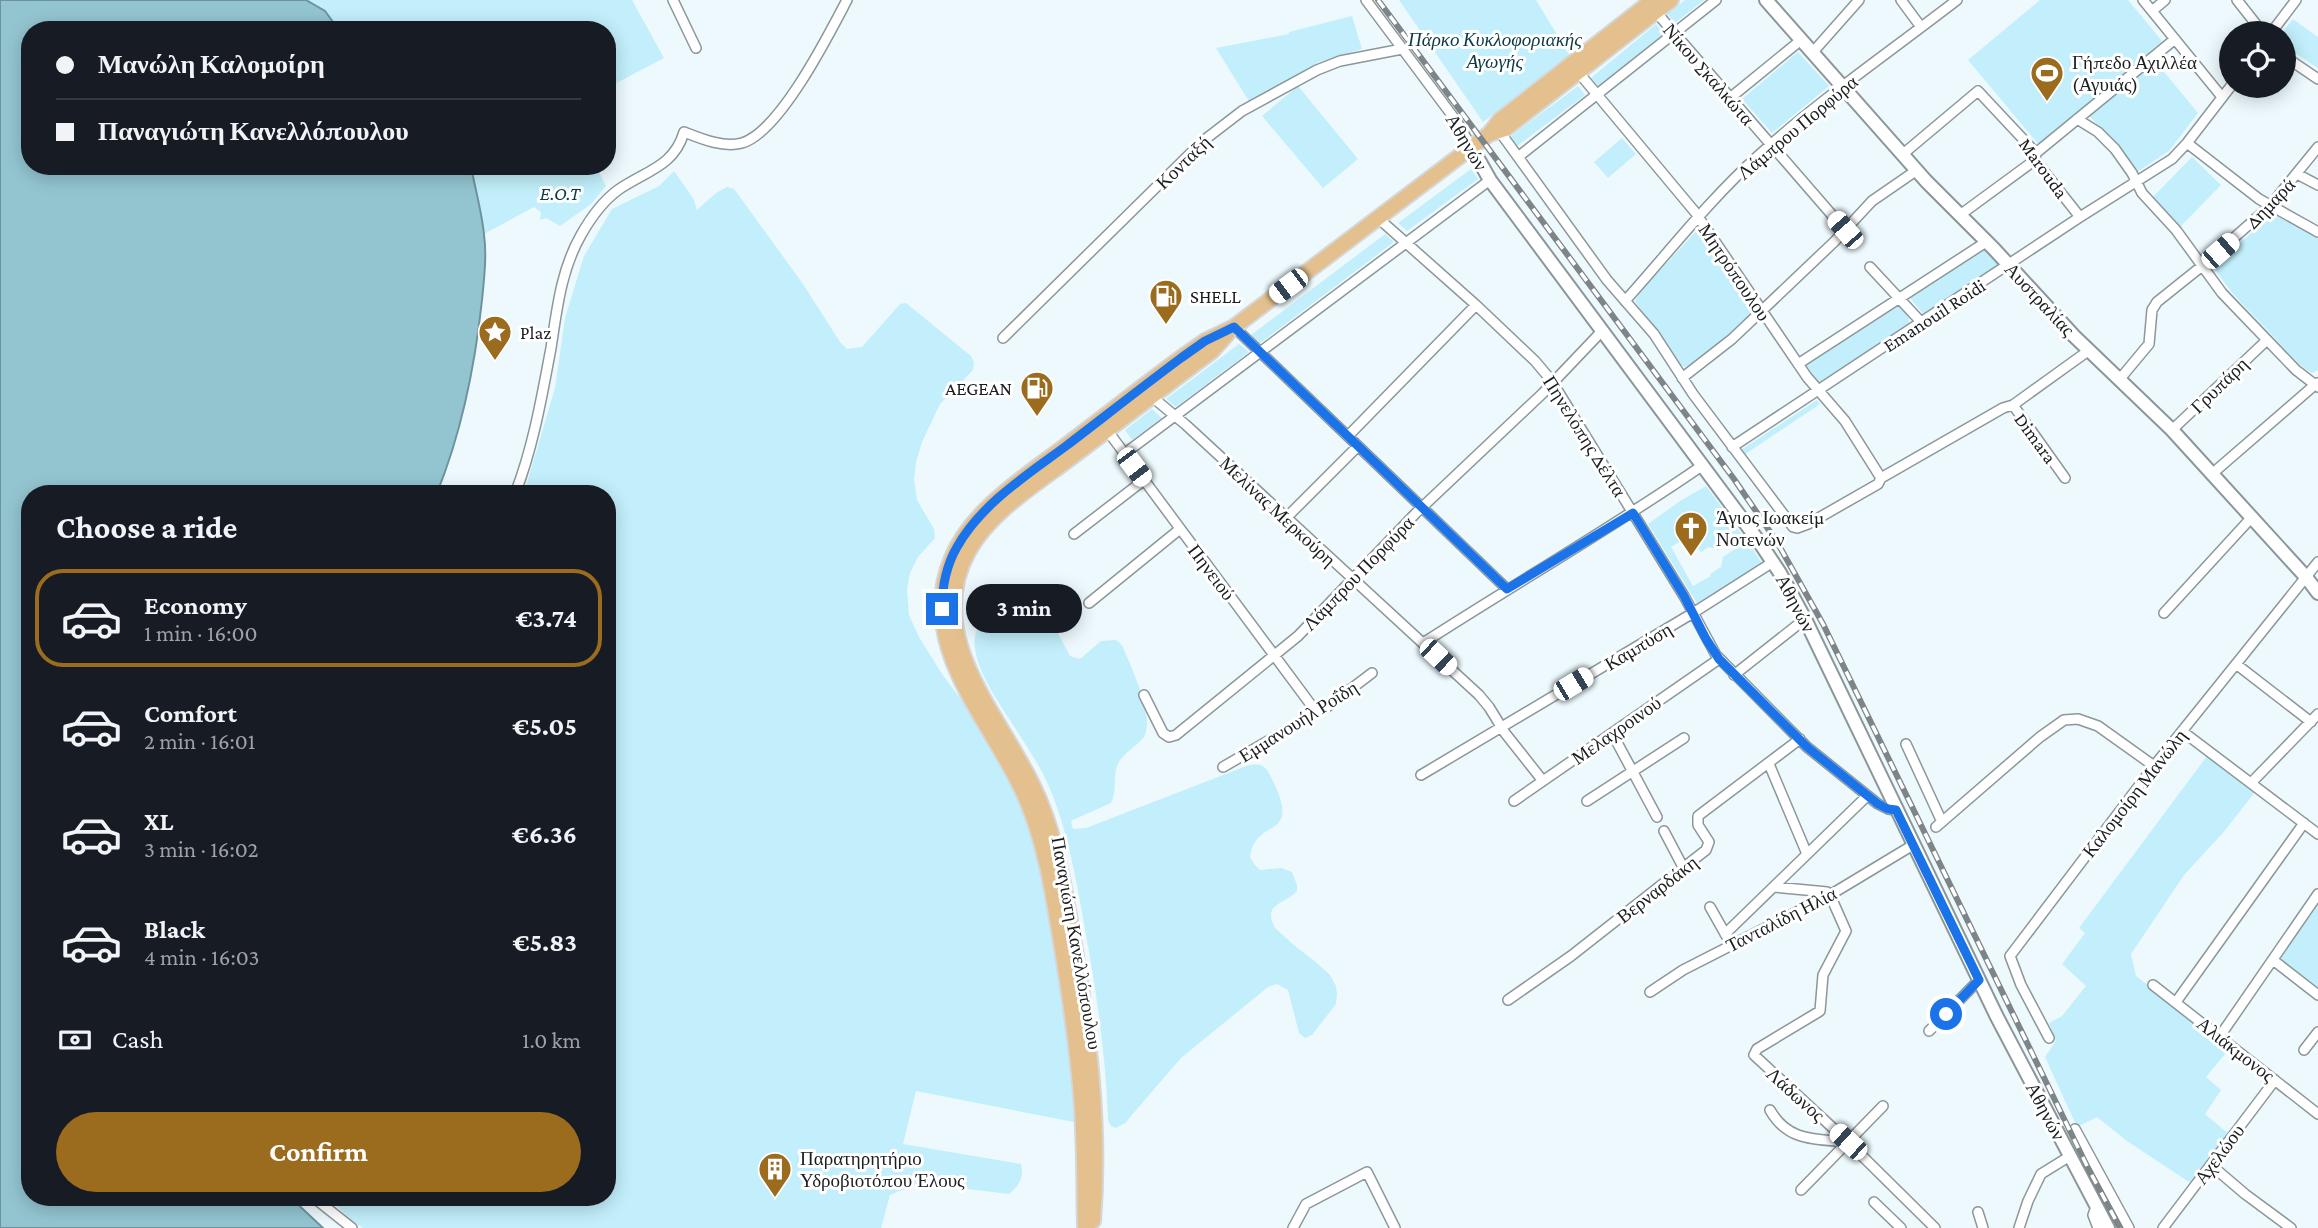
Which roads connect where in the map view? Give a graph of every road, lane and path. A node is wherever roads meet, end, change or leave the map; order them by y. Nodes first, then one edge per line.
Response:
1 (673, 0) edge
2 (847, 0) edge
3 (1366, 0) edge
4 (1671, 0) edge
5 (1716, 0) edge
6 (1766, 0) edge
7 (1859, 0) edge
8 (1901, 0) edge
9 (1957, 0) edge
10 (2143, 0) edge
11 (2165, 0) edge
12 (2237, 0) edge
13 (2296, 0) edge
14 (1654, 6) edge
15 (2152, 11) junction
16 (2254, 21) edge
17 (2280, 21) edge
18 (1921, 27) junction
19 (1674, 34) junction
20 (2175, 39) junction
21 (1801, 40) junction
22 (696, 48) dead end
23 (1402, 49) junction
24 (1813, 52) junction
25 (2296, 64) edge
26 (1578, 73) junction
27 (2318, 79) edge
28 (1843, 86) junction
29 (2219, 93) edge
30 (1597, 95) junction
31 (1730, 98) junction
32 (2221, 98) edge
33 (2077, 119) junction
34 (1495, 133) junction
35 (2187, 144) junction
36 (1771, 145) junction
37 (2318, 147) edge
38 (1472, 148) junction
39 (1903, 154) junction
40 (2036, 156) junction
41 (1518, 157) junction
42 (1917, 170) junction
43 (2297, 174) junction
44 (1490, 180) junction
45 (2136, 182) junction
46 (2318, 185) edge
47 (2270, 206) junction
48 (1960, 215) junction
49 (2080, 217) junction
50 (1378, 218) junction
51 (1699, 218) junction
52 (1845, 230) junction
53 (2318, 232) edge
54 (1407, 242) junction
55 (1986, 242) junction
56 (2009, 265) junction
57 (2202, 266) junction
58 (1870, 267) dead end
59 (1900, 297) junction
60 (1625, 301) junction
61 (1476, 305) junction
62 (1762, 310) junction
63 (1922, 323) junction
64 (1234, 327) junction
65 (1602, 331) junction
66 (1003, 338) dead end
67 (2267, 340) junction
68 (2088, 351) junction
69 (1260, 352) junction
70 (1798, 364) junction
71 (1682, 378) junction
72 (2119, 380) junction
73 (1553, 382) junction
74 (2317, 384) edge
75 (1819, 390) junction
76 (1151, 396) junction
77 (2013, 405) junction
78 (1175, 416) junction
79 (1107, 430) junction
80 (2172, 430) junction
81 (1348, 436) junction
82 (1359, 446) junction
83 (1732, 447) junction
84 (1124, 454) junction
85 (1703, 465) junction
86 (2213, 473) junction
87 (1881, 478) junction
88 (2066, 478) dead end
89 (1144, 480) junction
90 (518, 485) edge
91 (1422, 508) junction
92 (1633, 513) junction
93 (2252, 517) junction
94 (1286, 518) junction
95 (1180, 530) junction
96 (1074, 534) dead end
97 (1773, 562) junction
98 (2318, 562) edge
99 (2306, 577) junction
100 (1353, 580) junction
101 (1507, 589) junction
102 (2318, 593) edge
103 (1089, 603) dead end
104 (2164, 612) dead end
105 (1693, 613) junction
106 (1805, 619) junction
107 (1423, 643) junction
108 (1275, 656) junction
109 (1719, 659) junction
110 (2236, 664) junction
111 (1372, 673) dead end
112 (1734, 675) junction
113 (1144, 695) dead end
114 (1317, 713) junction
115 (2318, 714) edge
116 (2311, 722) junction
117 (1501, 727) junction
118 (2182, 732) junction
119 (1612, 733) junction
120 (1684, 738) dead end
121 (1800, 739) junction
122 (1906, 744) dead end
123 (1769, 764) junction
124 (2154, 766) junction
125 (1223, 767) dead end
126 (1632, 771) junction
127 (1421, 775) dead end
128 (1543, 781) junction
129 (2251, 783) junction
130 (1867, 796) junction
131 (1514, 801) dead end
132 (1587, 801) dead end
133 (1896, 810) junction
134 (1657, 817) dead end
135 (2304, 823) junction
136 (1664, 831) dead end
137 (2318, 834) edge
138 (1913, 845) junction
139 (1807, 855) junction
140 (1683, 867) junction
141 (1774, 887) junction
142 (2318, 894) edge
143 (1830, 895) junction
144 (1710, 907) dead end
145 (1725, 934) junction
146 (1731, 944) junction
147 (2273, 960) junction
148 (1979, 980) junction
149 (2153, 985) dead end
150 (1650, 992) dead end
151 (2318, 995) edge
152 (1508, 1000) dead end
153 (2176, 1002) junction
154 (1929, 1031) dead end
155 (2318, 1032) edge
156 (2220, 1036) junction
157 (2049, 1038) dead end
158 (2304, 1050) dead end
159 (2275, 1080) junction
160 (1883, 1106) dead end
161 (1770, 1110) dead end
162 (2318, 1114) edge
163 (2075, 1129) dead end
164 (1848, 1142) junction
165 (2070, 1156) junction
166 (2211, 1165) junction
167 (1801, 1191) dead end
168 (1874, 1202) dead end
169 (324, 1206) edge
170 (2096, 1207) junction
171 (1978, 1212) dead end
172 (2286, 1227) edge
173 (352, 1228) edge
174 (1085, 1228) edge
175 (1093, 1228) edge
176 (1293, 1228) edge
177 (1395, 1228) edge
178 (1901, 1228) edge
179 (1935, 1228) edge
180 (1983, 1228) edge
181 (2019, 1228) edge
182 (2098, 1228) edge
183 (2108, 1228) edge
184 (2129, 1228) edge
185 (2163, 1228) edge

1 - 22 street
2 - 90 street
3 - 23 street, Αθηνών
4 - 14 main road
5 - 19 street
6 - 21 street, Αυστραλίας
7 - 24 street
8 - 18 street
9 - 18 street, Λάμπρου Πορφύρα
10 - 15 street
11 - 15 street
12 - 16 street
13 - 17 street
14 - 19 street, Νίκου Σκαλκώτα
14 - 26 main road
14 - 34 main road
15 - 20 street
18 - 28 street, Λάμπρου Πορφύρα
19 - 30 street
19 - 31 street, Νίκου Σκαλκώτα
20 - 29 street
20 - 33 street
21 - 24 street, Αυστραλίας
21 - 31 street
23 - 38 street, Αθηνών
23 - 66 street, Κονταξή
24 - 28 street, Αυστραλίας
25 - 27 street
26 - 30 street, Μητρόπουλου
26 - 34 main road
28 - 36 street, Λάμπρου Πορφύρα
28 - 39 street, Αυστραλίας
30 - 41 street
30 - 51 street, Μητρόπουλου
31 - 36 street, Νίκου Σκαλκώτα
32 - 35 street
33 - 40 street
33 - 45 street
34 - 38 main road
34 - 41 street
35 - 45 street
35 - 47 street
36 - 51 street, Λάμπρου Πορφύρα
36 - 52 street, Νίκου Σκαλκώτα
37 - 43 street, Δημαρά
38 - 44 street, Αθηνών
38 - 50 main road
39 - 40 street, Marouda
39 - 42 street, Αυστραλίας
40 - 48 street
40 - 49 street, Marouda
41 - 60 street
42 - 48 street, Αυστραλίας
42 - 52 street
43 - 46 street
43 - 47 street, Δημαρά
44 - 54 street
44 - 65 street, Αθηνών
45 - 49 street, Emanouil Roidi
45 - 57 street
47 - 53 street
47 - 57 street, Δημαρά
48 - 55 street, Αυστραλίας
49 - 56 street, Emanouil Roidi
50 - 54 street, Πηνελόπης Δέλτα
50 - 64 main road
51 - 60 street, Λάμπρου Πορφύρα
51 - 62 street, Μητρόπουλου
52 - 62 street
54 - 61 street, Πηνελόπης Δέλτα
54 - 69 street
55 - 56 street, Αυστραλίας
55 - 59 street
56 - 63 street, Emanouil Roidi
56 - 68 street, Αυστραλίας
57 - 67 street
57 - 72 street, Δημαρά
58 - 59 street
59 - 63 street
59 - 70 street
60 - 71 street
61 - 73 street, Πηνελόπης Δέλτα
61 - 81 street
62 - 70 street, Μητρόπουλου
62 - 71 street
63 - 75 street, Emanouil Roidi
64 - 69 street
64 - 76 main road, Παναγιώτη Κανελλόπουλου
64 - 174 main road, Παναγιώτη Κανελλόπουλου
65 - 73 street, Λάμπρου Πορφύρα
65 - 85 street, Αθηνών
67 - 74 street
67 - 80 street, Γρυπάρη
68 - 72 street, Αυστραλίας
68 - 77 street, Dimara
69 - 78 street
69 - 81 street
70 - 75 street, Μητρόπουλου
71 - 83 street
72 - 80 street, Αυστραλίας
73 - 91 street, Λάμπρου Πορφύρα
73 - 92 street, Πηνελόπης Δέλτα
74 - 86 street
75 - 83 street, Emanouil Roidi
75 - 87 street, Μητρόπουλου
76 - 78 street, Μελίνας Μερκούρη
76 - 79 main road, Παναγιώτη Κανελλόπουλου
77 - 87 street
77 - 88 street, Dimara
78 - 84 street
78 - 94 street, Μελίνας Μερκούρη
79 - 84 street, Πηνειού
79 - 175 main road, Παναγιώτη Κανελλόπουλου
80 - 86 street, Αυστραλίας
81 - 82 street
82 - 91 street
82 - 94 street
83 - 87 street
84 - 89 street, Πηνειού
85 - 92 street
85 - 97 street, Αθηνών
86 - 93 street, Αυστραλίας
89 - 95 street, Πηνειού
89 - 96 street
91 - 100 street, Λάμπρου Πορφύρα
91 - 101 street
92 - 101 street
92 - 105 street, Πηνελόπης Δέλτα
93 - 99 street, Αυστραλίας
93 - 104 street
94 - 100 street, Μελίνας Μερκούρη
95 - 103 street
95 - 108 street, Πηνειού
97 - 105 street, Καμπύση
97 - 106 street, Αθηνών
98 - 99 street, Καλομοίρη Μανώλη
99 - 102 street, Αυστραλίας
99 - 110 street, Καλομοίρη Μανώλη
100 - 107 street, Μελίνας Μερκούρη
100 - 108 street, Λάμπρου Πορφύρα
101 - 107 street
105 - 109 street, Πηνελόπης Δέλτα
105 - 117 street, Καμπύση
106 - 112 street
106 - 133 street, Αθηνών
107 - 117 street, Μελίνας Μερκούρη
108 - 113 street, Λάμπρου Πορφύρα
108 - 114 street, Πηνειού
109 - 112 street, Πηνελόπης Δέλτα
109 - 119 street, Μελαχροινού
110 - 116 street
110 - 118 street, Καλομοίρη Μανώλη
111 - 114 street, Εμμανουήλ Ροΐδη
112 - 121 street, Πηνελόπης Δέλτα
114 - 125 street, Εμμανουήλ Ροΐδη
115 - 116 street
116 - 129 street
117 - 127 street, Καμπύση
117 - 128 street, Μελίνας Μερκούρη
118 - 124 street, Καλομοίρη Μανώλη
118 - 129 street
119 - 126 street
119 - 128 street, Μελαχροινού
120 - 126 street
121 - 123 street, Βερναρδάκη
121 - 130 street, Πηνελόπης Δέλτα
122 - 124 street
123 - 139 street
123 - 140 street, Βερναρδάκη
124 - 157 street, Καλομοίρη Μανώλη
126 - 132 street
126 - 134 street
128 - 131 street, Μελαχροινού
129 - 135 street
130 - 133 street, Πηνελόπης Δέλτα
130 - 139 street
133 - 138 street, Αθηνών
135 - 137 street
135 - 153 street
136 - 140 street
138 - 143 street, Τανταλίδη Ηλία
138 - 148 street, Αθηνών
139 - 141 street
140 - 152 street, Βερναρδάκη
141 - 143 street
141 - 145 street
142 - 147 street
143 - 146 street, Τανταλίδη Ηλία
143 - 164 street, Λάδωνος
144 - 145 street
145 - 146 street
146 - 150 street, Τανταλίδη Ηλία
147 - 151 street
147 - 156 street
148 - 154 street
148 - 165 street, Αθηνών
149 - 153 street, Αλιάκμονος
153 - 156 street, Αλιάκμονος
155 - 158 street
156 - 159 street, Αλιάκμονος
159 - 162 street, Αλιάκμονος
159 - 166 street, Αχελώου
160 - 164 street
161 - 164 street, Λάδωνος
163 - 184 street, Αθηνών
164 - 167 street
164 - 179 street, Λάδωνος
165 - 170 street, Αθηνών
165 - 181 street
166 - 172 street
166 - 185 street, Αχελώου
168 - 178 street
169 - 173 street
170 - 182 street
170 - 183 street, Αθηνών
171 - 180 street
176 - 177 street

